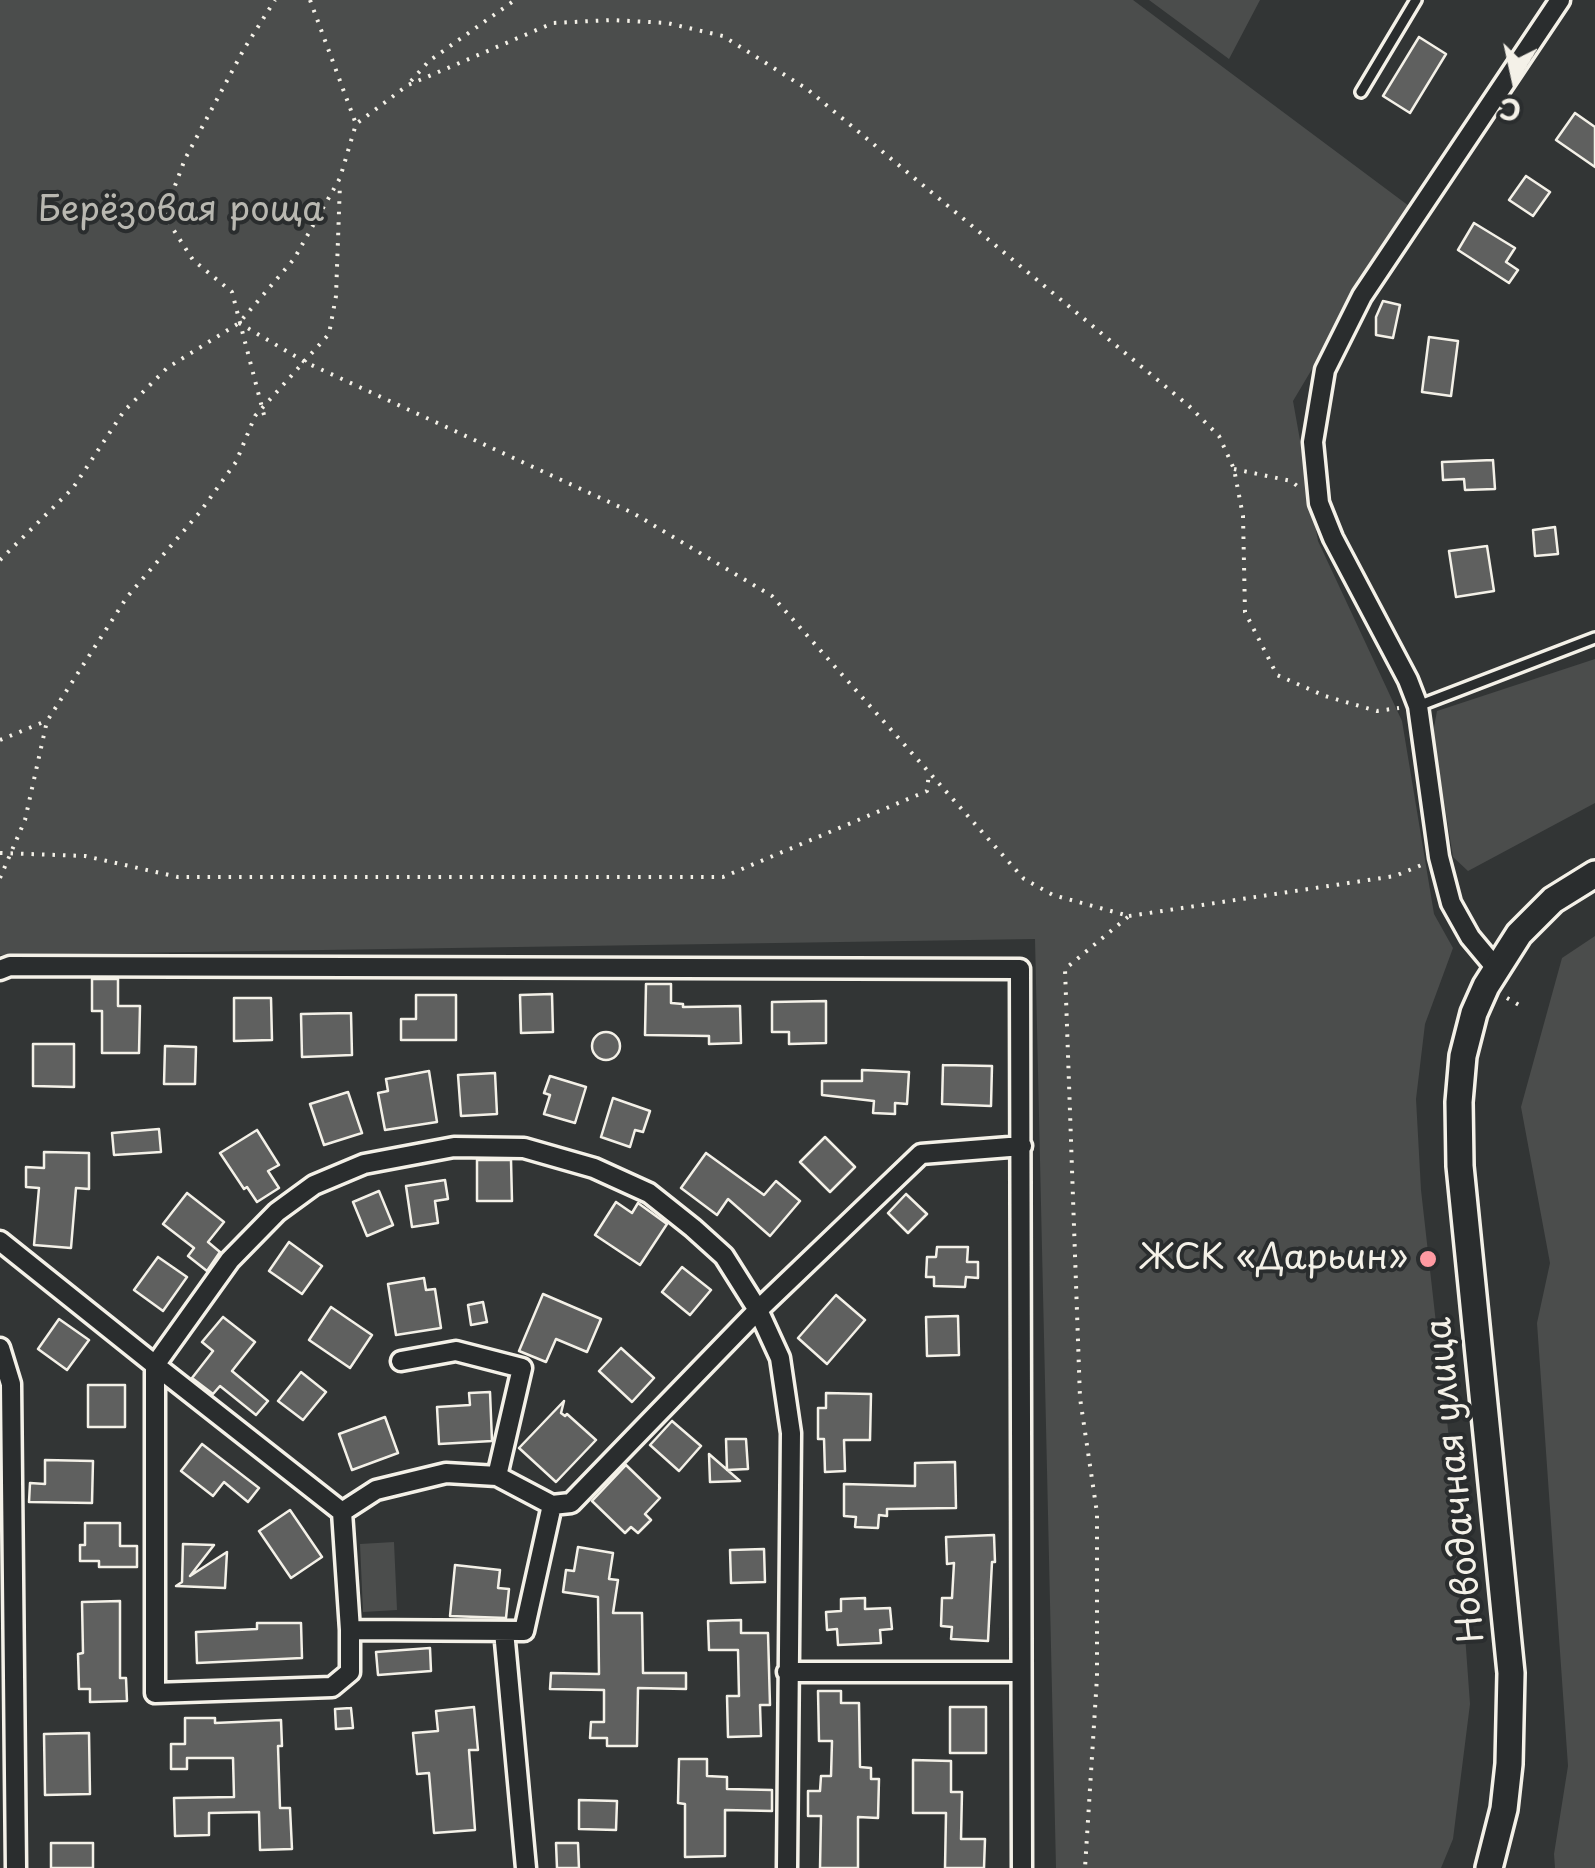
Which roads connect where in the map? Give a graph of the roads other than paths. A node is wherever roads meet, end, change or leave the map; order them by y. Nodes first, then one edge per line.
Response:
1 (1416, 0) edge
2 (1560, 0) edge
3 (1361, 92) dead end
4 (1595, 638) edge
5 (1418, 706) junction
6 (1595, 874) edge
7 (1495, 968) junction
8 (0, 970) edge
9 (1022, 1146) junction
10 (0, 1241) edge
11 (758, 1310) junction
12 (0, 1348) edge
13 (401, 1361) dead end
14 (155, 1365) junction
15 (497, 1476) junction
16 (552, 1505) junction
17 (342, 1512) junction
18 (350, 1630) junction
19 (504, 1631) junction
20 (788, 1672) junction
21 (1020, 1672) junction
22 (16, 1868) edge
23 (526, 1868) edge
24 (787, 1868) edge
25 (1022, 1868) edge
26 (1489, 1868) edge

1 - 3 lane
2 - 5 street
4 - 5 lane
5 - 7 street
6 - 7 street, Новодачная улица
7 - 26 street, Новодачная улица
8 - 9 street
9 - 11 street
9 - 21 street
10 - 14 street
11 - 14 street
11 - 16 street
11 - 20 street
12 - 22 street
13 - 15 street
14 - 17 street
14 - 18 street
15 - 16 street
15 - 17 street
16 - 19 street
17 - 18 street
18 - 19 street
19 - 23 street
20 - 21 street
20 - 24 street
21 - 25 street

